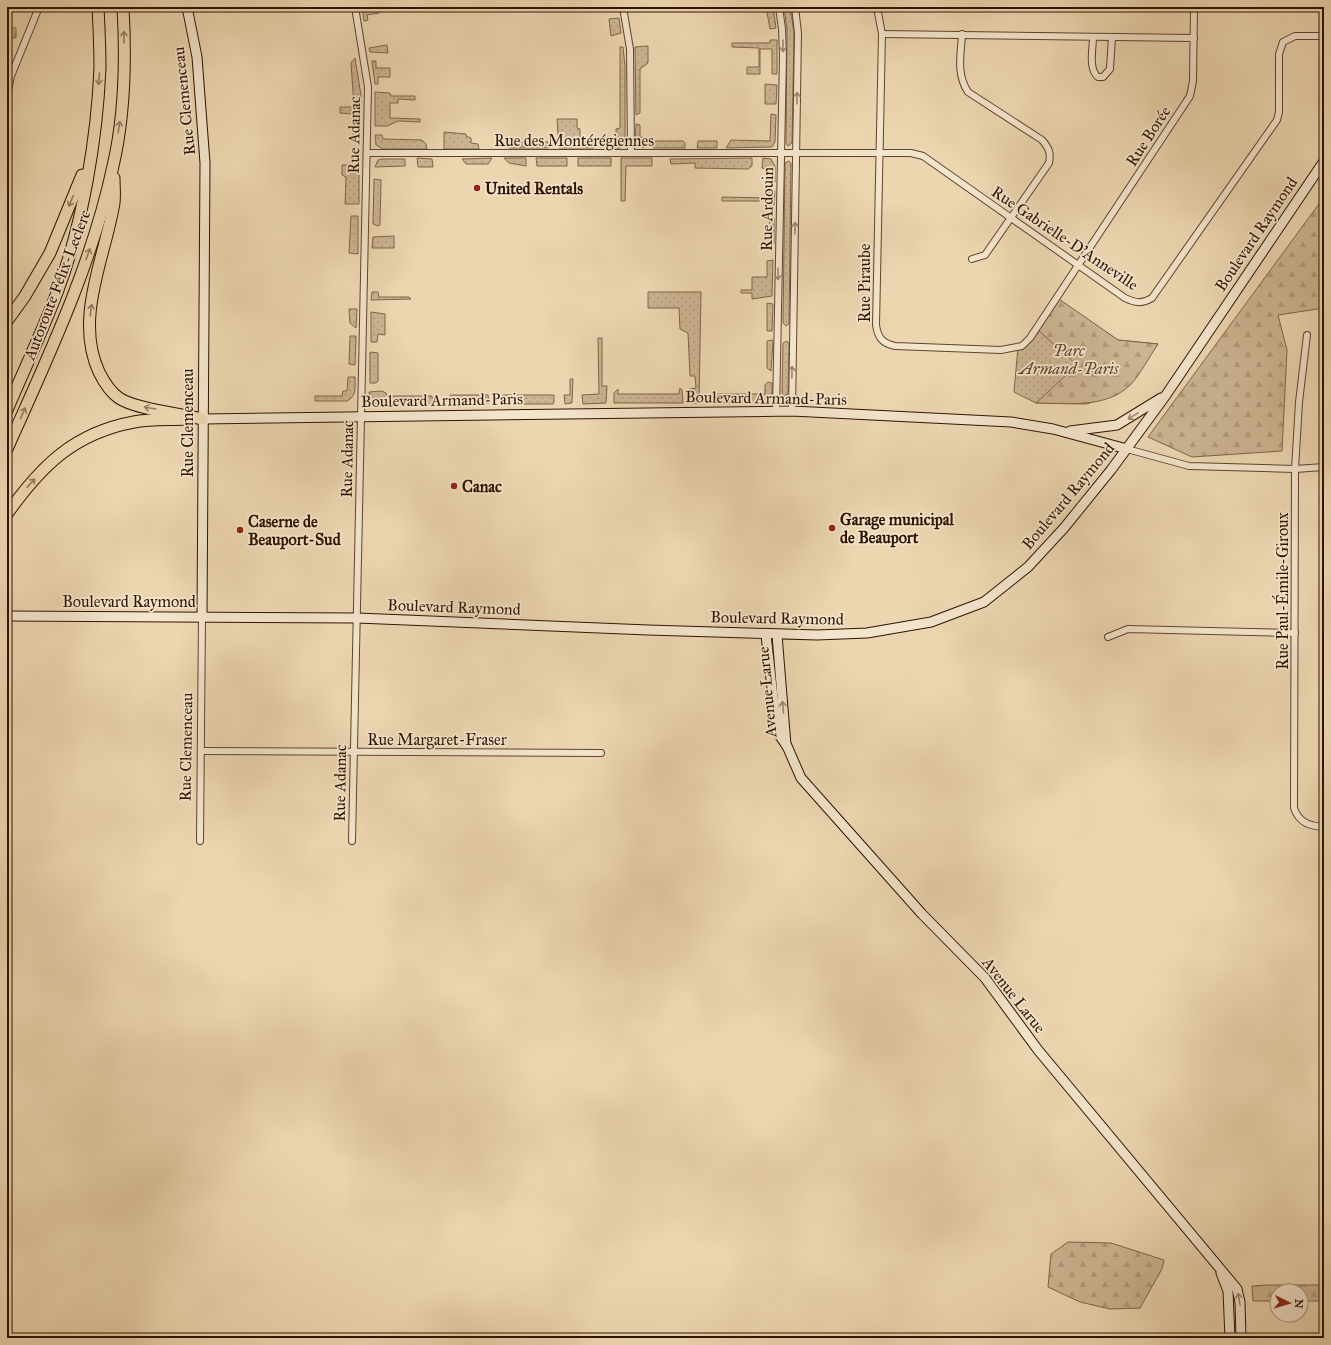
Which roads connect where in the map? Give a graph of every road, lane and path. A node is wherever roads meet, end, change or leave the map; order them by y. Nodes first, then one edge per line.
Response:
1 (40, 7) edge
2 (98, 7) edge
3 (123, 7) edge
4 (187, 7) edge
5 (355, 7) edge
6 (623, 7) edge
7 (779, 7) edge
8 (794, 7) edge
9 (877, 7) edge
10 (1194, 7) edge
11 (882, 34) junction
12 (962, 34) junction
13 (1324, 36) edge
14 (1093, 37) junction
15 (1112, 37) junction
16 (1194, 38) junction
17 (7, 95) edge
18 (91, 152) junction
19 (879, 152) junction
20 (631, 153) junction
21 (781, 153) junction
22 (796, 153) junction
23 (367, 154) junction
24 (1324, 161) edge
25 (114, 166) junction
26 (1011, 218) junction
27 (972, 259) dead end
28 (1078, 265) junction
29 (7, 321) edge
30 (1307, 335) dead end
31 (1166, 395) junction
32 (7, 410) edge
33 (776, 411) junction
34 (792, 411) junction
35 (361, 415) junction
36 (202, 419) junction
37 (1065, 432) junction
38 (7, 449) edge
39 (1127, 449) junction
40 (1324, 467) edge
41 (1295, 470) junction
42 (7, 514) edge
43 (7, 616) edge
44 (202, 616) junction
45 (357, 618) junction
46 (1295, 633) junction
47 (766, 634) junction
48 (777, 635) junction
49 (1108, 637) dead end
50 (787, 746) junction
51 (200, 751) junction
52 (354, 752) junction
53 (601, 753) dead end
54 (1324, 827) edge
55 (200, 841) dead end
56 (352, 841) dead end
57 (1217, 1265) junction
58 (1230, 1338) edge
59 (1241, 1338) edge

1 - 17 street
2 -> 18 highway, Autoroute Félix-Leclerc
25 -> 3 highway, Autoroute Félix-Leclerc
4 - 36 street, Rue Clemenceau
5 - 23 street, Rue Adanac
6 - 20 street
7 -> 21 street, Rue Ardouin
22 -> 8 street, Rue Ardouin
9 - 11 street, Rue Piraube
10 - 16 street, Rue Borée
11 - 12 street
11 - 19 street, Rue Piraube
12 - 14 street
12 - 26 street
13 - 28 street, Rue Gabrielle-D'Anneville
14 - 15 street
14 - 15 street
15 - 16 street
16 - 28 street, Rue Borée
18 -> 29 highway
18 - 32 highway, Autoroute Félix-Leclerc
19 - 22 street, Rue Gabrielle-D'Anneville
19 - 26 street, Rue Gabrielle-D'Anneville
19 - 28 street, Rue Piraube
20 - 21 street, Rue des Montérégiennes
20 - 23 street, Rue des Montérégiennes
21 - 22 street, Rue Gabrielle-D'Anneville
21 -> 33 street, Rue Ardouin
34 -> 22 street, Rue Ardouin
23 - 35 street, Rue Adanac
24 - 31 street, Boulevard Raymond
36 -> 25 highway
38 -> 25 highway, Autoroute Félix-Leclerc
26 - 27 street
26 - 28 street, Rue Gabrielle-D'Anneville
30 - 41 street, Rue Paul-Émile-Giroux
31 -> 37 street
31 - 39 street, Boulevard Raymond
33 - 34 street, Boulevard Armand-Paris
33 - 35 street, Boulevard Armand-Paris
34 - 37 street, Boulevard Armand-Paris
35 - 36 street, Boulevard Armand-Paris
35 - 45 street, Rue Adanac
42 -> 36 highway
36 - 44 street, Rue Clemenceau
37 - 39 street, Boulevard Armand-Paris
39 - 41 street, Boulevard Armand-Paris
39 - 48 street, Boulevard Raymond
40 - 41 street, Boulevard Armand-Paris
41 - 46 street, Rue Paul-Émile-Giroux
43 - 44 street, Boulevard Raymond
44 - 45 street, Boulevard Raymond
44 - 51 street, Rue Clemenceau
45 - 47 street, Boulevard Raymond
45 - 52 street, Rue Adanac
46 - 49 street
46 - 54 street, Rue Paul-Émile-Giroux
47 - 48 street, Boulevard Raymond
47 - 50 street, Avenue Larue
50 -> 48 street, Avenue Larue
50 - 57 street, Avenue Larue
51 - 52 street, Rue Margaret-Fraser
51 - 55 street, Rue Clemenceau
52 - 53 street, Rue Margaret-Fraser
52 - 56 street, Rue Adanac
57 - 58 street, Avenue Larue
59 -> 57 street, Avenue Larue

